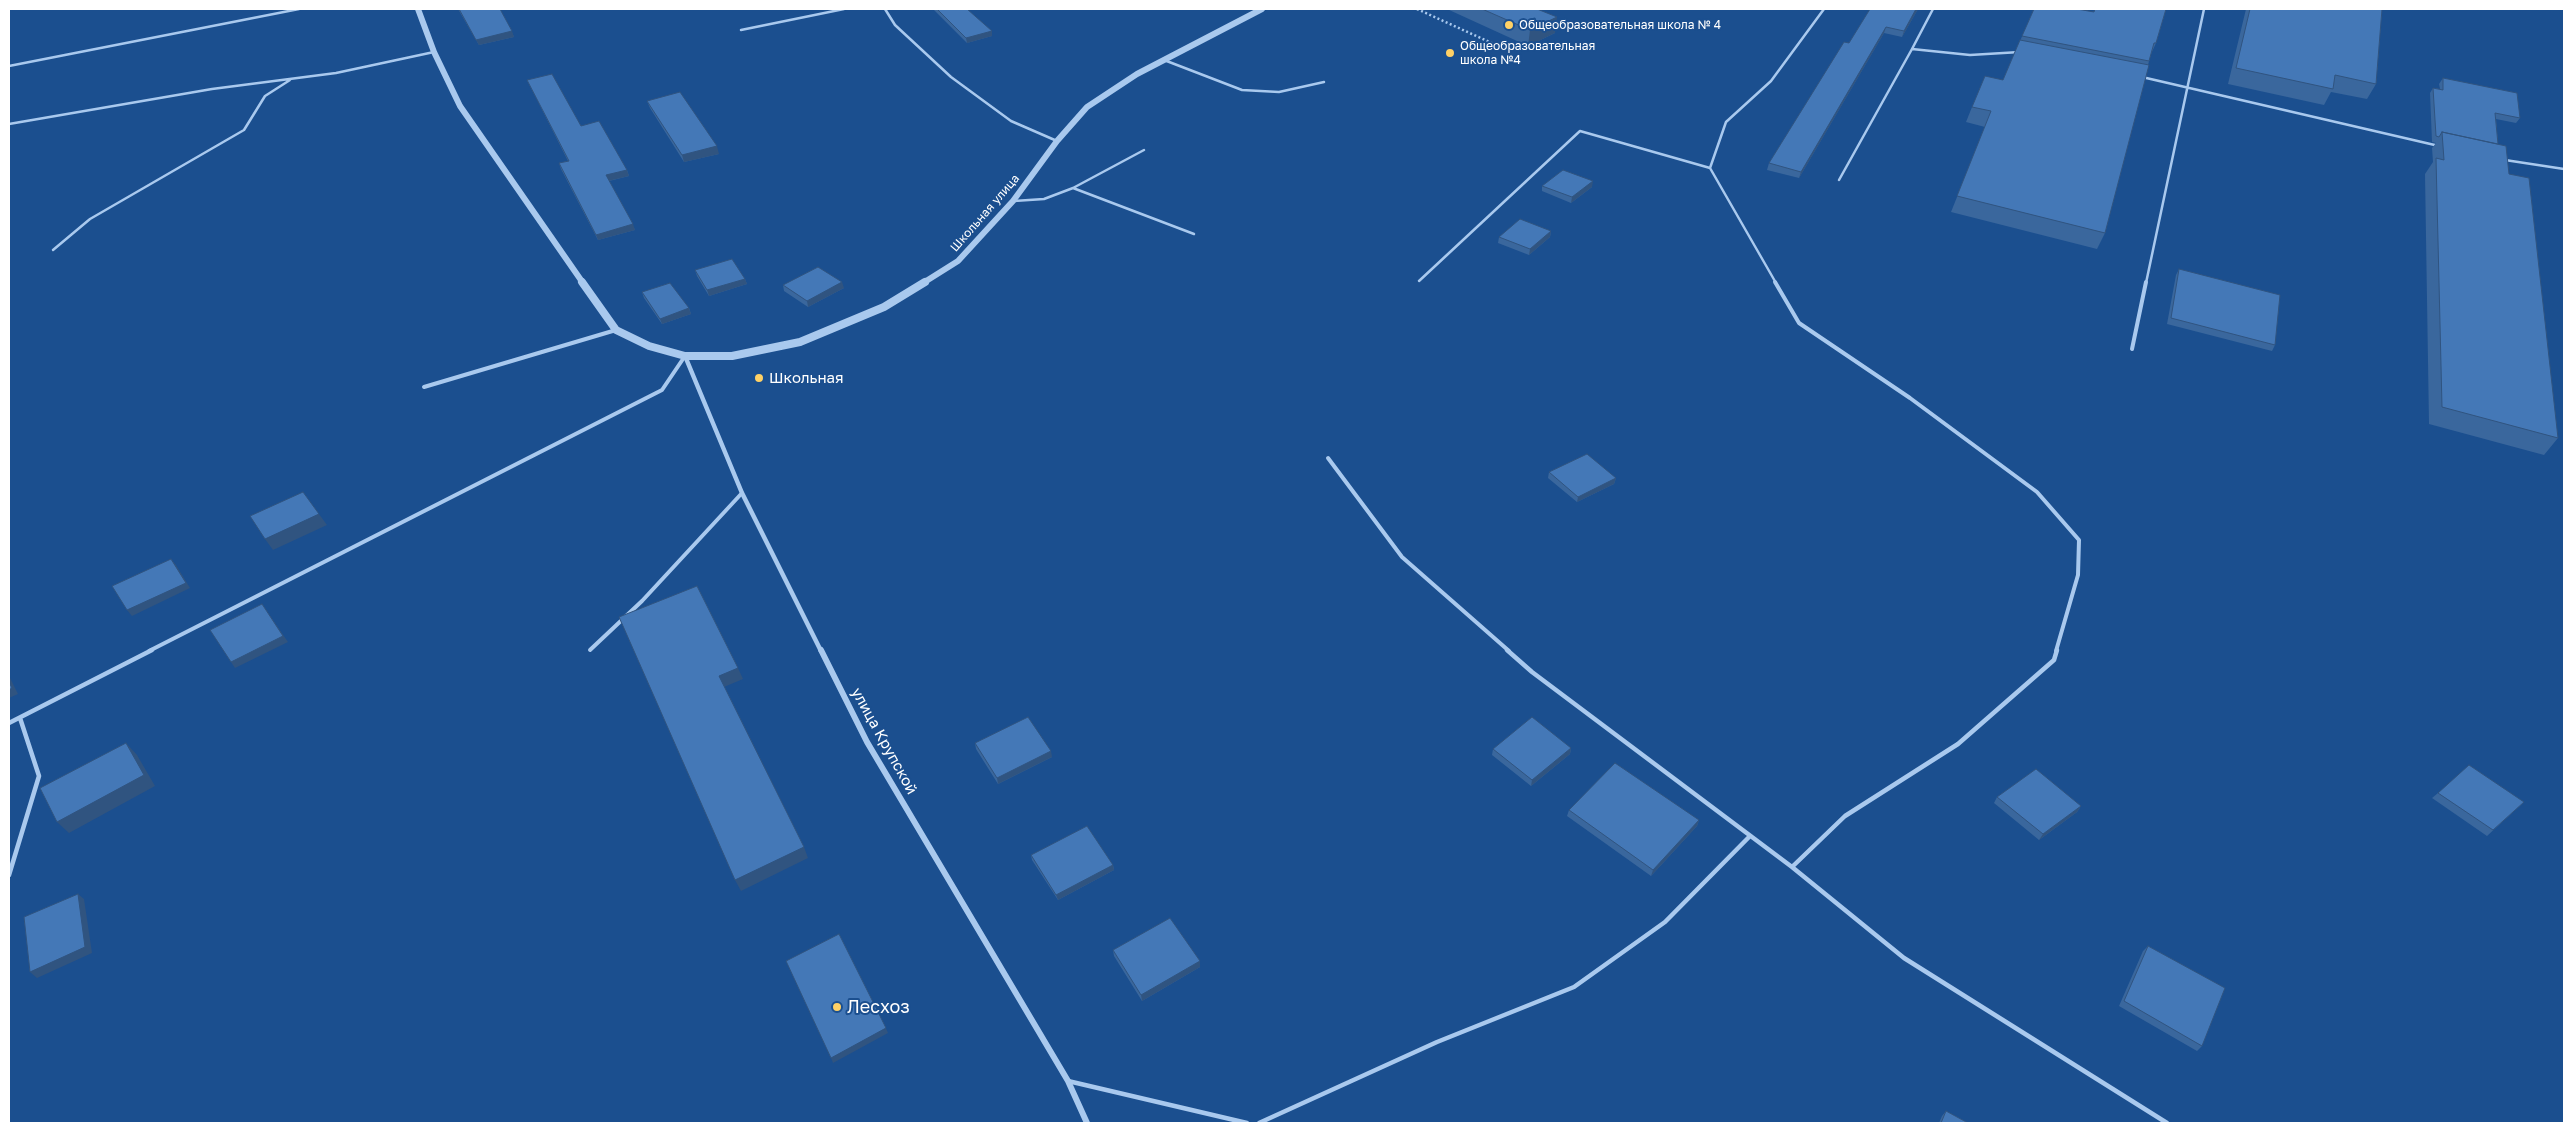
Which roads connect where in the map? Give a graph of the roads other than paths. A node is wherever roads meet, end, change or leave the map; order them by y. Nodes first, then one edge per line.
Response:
1 (299, 9) edge
2 (418, 9) edge
3 (844, 9) edge
4 (885, 9) edge
5 (1262, 9) edge
6 (1824, 9) edge
7 (1934, 9) edge
8 (2204, 9) edge
9 (741, 30) dead end
10 (1912, 49) junction
11 (434, 52) junction
12 (2029, 54) edge
13 (1164, 60) junction
14 (9, 66) edge
15 (2141, 76) edge
16 (292, 79) junction
17 (1324, 82) dead end
18 (2188, 87) junction
19 (9, 124) edge
20 (1057, 141) junction
21 (2445, 148) edge
22 (1144, 150) dead end
23 (2501, 159) edge
24 (1710, 168) junction
25 (2564, 168) edge
26 (1839, 180) dead end
27 (1073, 188) junction
28 (1013, 201) junction
29 (1194, 234) dead end
30 (53, 250) dead end
31 (1418, 281) dead end
32 (616, 330) junction
33 (2132, 348) dead end
34 (685, 356) junction
35 (424, 387) dead end
36 (1328, 458) dead end
37 (742, 493) junction
38 (590, 650) dead end
39 (20, 718) junction
40 (9, 723) edge
41 (1750, 836) junction
42 (1792, 867) junction
43 (9, 875) edge
44 (1068, 1081) junction
45 (1088, 1123) edge
46 (1247, 1123) edge
47 (1259, 1123) edge
48 (2167, 1123) edge

1 - 14 lane
2 - 11 street
3 - 9 lane
4 - 20 lane
5 - 13 street, Школьная улица
6 - 24 lane
7 - 10 lane
8 - 18 lane
10 - 12 lane
10 - 26 lane
11 - 16 lane
11 - 32 street
13 - 17 lane
13 - 20 street, Школьная улица
15 - 18 lane
16 - 19 lane
16 - 30 lane
18 - 21 lane
18 - 33 lane
20 - 28 street, Школьная улица
22 - 27 lane
23 - 25 lane
24 - 31 lane
24 - 42 lane
27 - 28 lane
27 - 29 lane
28 - 34 street, Школьная улица
32 - 34 street
32 - 35 lane
34 - 37 street, улица Крупской
34 - 39 lane
36 - 41 lane
37 - 38 lane
37 - 44 street, улица Крупской
39 - 40 lane
39 - 43 lane
41 - 42 lane
41 - 47 lane
42 - 48 lane
44 - 45 street, улица Крупской
44 - 46 lane

